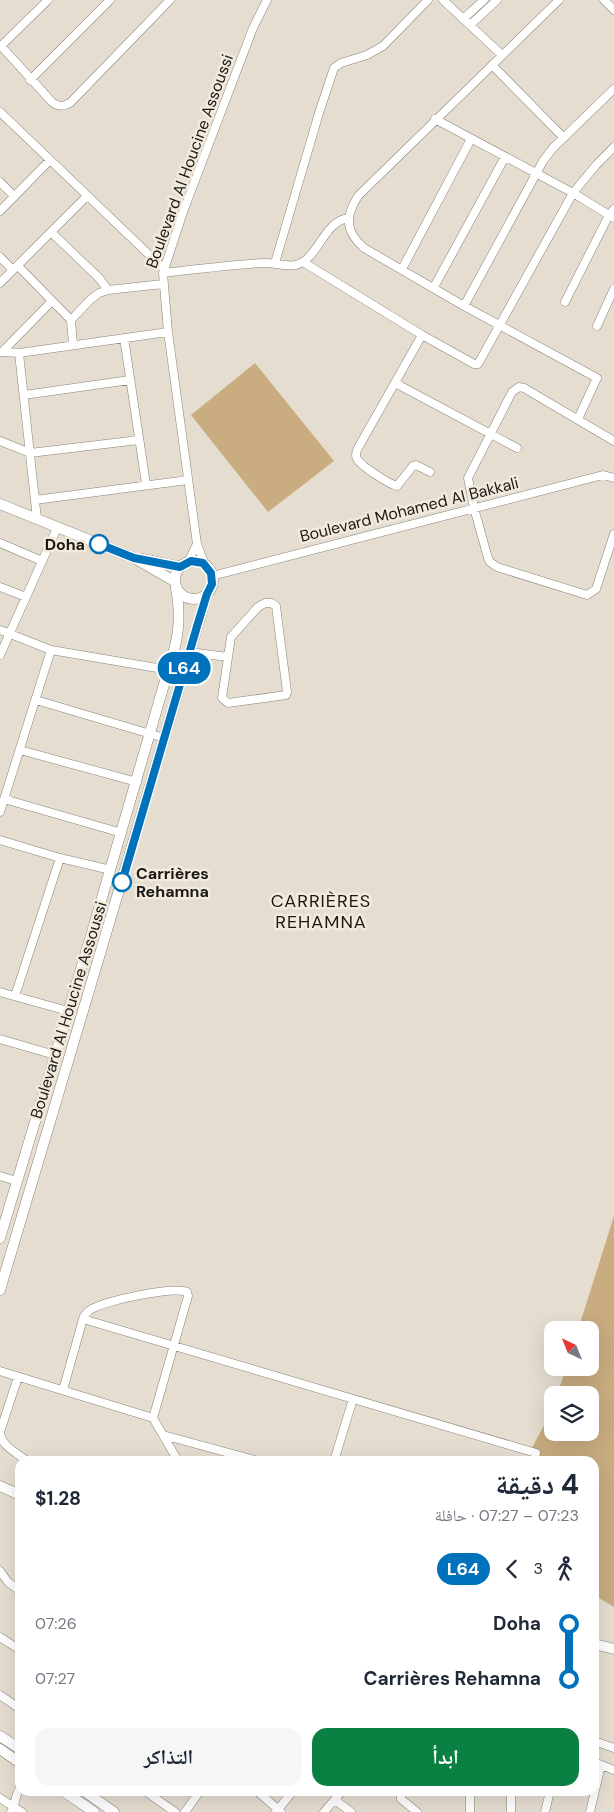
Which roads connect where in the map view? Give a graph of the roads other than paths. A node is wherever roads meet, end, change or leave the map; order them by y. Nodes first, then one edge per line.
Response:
1 (110, 0) edge
2 (170, 0) edge
3 (267, 0) edge
4 (428, 0) edge
5 (443, 0) edge
6 (484, 0) edge
7 (497, 0) edge
8 (559, 0) edge
9 (604, 0) edge
10 (44, 1) edge
11 (614, 10) edge
12 (463, 19) junction
13 (470, 26) junction
14 (4, 38) edge
15 (0, 46) edge
16 (502, 55) junction
17 (492, 65) junction
18 (30, 80) junction
19 (614, 89) edge
20 (0, 112) edge
21 (435, 119) junction
22 (564, 138) junction
23 (471, 139) junction
24 (614, 147) edge
25 (505, 157) junction
26 (50, 160) junction
27 (536, 174) junction
28 (0, 182) edge
29 (574, 194) junction
30 (14, 196) junction
31 (87, 196) junction
32 (0, 210) edge
33 (612, 214) edge
34 (349, 218) junction
35 (51, 232) junction
36 (0, 257) edge
37 (302, 262) junction
38 (275, 263) junction
39 (15, 268) junction
40 (402, 269) junction
41 (163, 271) junction
42 (0, 283) edge
43 (163, 284) junction
44 (434, 287) junction
45 (614, 289) edge
46 (108, 290) junction
47 (52, 301) junction
48 (565, 302) dead end
49 (464, 306) junction
50 (71, 320) junction
51 (500, 325) junction
52 (597, 326) dead end
53 (168, 332) junction
54 (422, 335) junction
55 (124, 338) junction
56 (73, 345) junction
57 (1, 352) edge
58 (19, 353) junction
59 (130, 380) junction
60 (395, 383) junction
61 (24, 395) junction
62 (578, 419) junction
63 (491, 434) junction
64 (139, 440) junction
65 (0, 441) edge
66 (614, 441) edge
67 (517, 448) dead end
68 (30, 453) junction
69 (430, 472) dead end
70 (614, 476) edge
71 (188, 480) junction
72 (146, 484) junction
73 (35, 500) junction
74 (0, 504) edge
75 (474, 508) junction
76 (37, 520) junction
77 (57, 528) junction
78 (614, 534) edge
79 (0, 543) edge
80 (197, 544) junction
81 (134, 558) junction
82 (42, 561) junction
83 (184, 564) junction
84 (205, 565) junction
85 (212, 576) junction
86 (175, 584) junction
87 (0, 587) edge
88 (207, 594) junction
89 (26, 598) junction
90 (0, 630) edge
91 (10, 634) junction
92 (52, 650) junction
93 (189, 652) junction
94 (0, 656) edge
95 (228, 657) junction
96 (169, 670) junction
97 (36, 700) junction
98 (151, 734) junction
99 (164, 738) junction
100 (20, 750) junction
101 (0, 780) edge
102 (9, 782) junction
103 (137, 782) junction
104 (4, 799) junction
105 (0, 812) edge
106 (122, 833) junction
107 (0, 840) edge
108 (60, 858) junction
109 (110, 870) junction
110 (0, 992) edge
111 (15, 996) junction
112 (68, 1011) junction
113 (0, 1039) edge
114 (55, 1055) junction
115 (0, 1176) edge
116 (17, 1181) junction
117 (0, 1238) edge
118 (0, 1290) edge
119 (83, 1319) junction
120 (174, 1346) junction
121 (0, 1371) edge
122 (18, 1377) junction
123 (63, 1390) junction
124 (353, 1399) junction
125 (153, 1418) junction
126 (163, 1435) junction
127 (20, 1456) edge
128 (175, 1456) edge
129 (240, 1456) edge
130 (336, 1456) edge
131 (535, 1456) edge
132 (0, 1486) edge
133 (15, 1493) edge
134 (0, 1571) edge
135 (15, 1587) edge
136 (0, 1637) edge
137 (599, 1645) edge
138 (15, 1647) edge
139 (614, 1649) edge
140 (0, 1695) edge
141 (15, 1706) edge
142 (0, 1736) edge
143 (599, 1743) edge
144 (15, 1746) edge
145 (614, 1748) edge
146 (0, 1750) edge
147 (15, 1760) edge
148 (599, 1764) edge
149 (614, 1770) edge
150 (15, 1796) joint
151 (70, 1796) edge
152 (91, 1796) edge
153 (152, 1796) edge
154 (196, 1796) edge
155 (262, 1796) edge
156 (289, 1796) edge
157 (338, 1796) edge
158 (401, 1796) edge
159 (470, 1796) edge
160 (511, 1796) edge
161 (549, 1796) edge
162 (592, 1796) edge
163 (335, 1800) junction
164 (1, 1802) edge
165 (13, 1809) edge
166 (278, 1811) edge
167 (22, 1812) edge
168 (94, 1812) edge
169 (114, 1812) edge
170 (175, 1812) edge
171 (185, 1812) edge
172 (324, 1812) edge
173 (350, 1812) edge
174 (417, 1812) edge
175 (470, 1812) edge
176 (511, 1812) edge
177 (545, 1812) edge
178 (590, 1812) edge

1 - 18 street
2 - 18 street
3 - 41 street, Boulevard Al Houcine Assoussi
4 - 38 street
5 - 12 street
6 - 12 street
7 - 13 street
8 - 16 street
9 - 11 street
10 - 14 street
12 - 13 street
13 - 16 street
14 - 15 street
15 - 18 street
16 - 17 street
17 - 21 street
17 - 22 street
19 - 22 street
20 - 26 street
21 - 23 street
21 - 34 street
22 - 27 street
23 - 25 street
23 - 40 street
24 - 29 street
25 - 27 street
25 - 44 street
26 - 30 street
26 - 31 street
27 - 29 street
27 - 49 street
28 - 30 street
29 - 33 street
29 - 51 street
30 - 32 street
31 - 35 street
31 - 41 street
33 - 48 street
34 - 37 street
34 - 40 street
35 - 39 street
35 - 46 street
36 - 39 street
37 - 38 street
37 - 54 street
38 - 41 street
39 - 42 street
39 - 47 street
40 - 44 street
41 - 43 street, Boulevard Al Houcine Assoussi
43 - 46 street
43 - 53 street, Boulevard Al Houcine Assoussi
44 - 49 street
45 - 52 street
46 - 50 street
47 - 50 street
47 - 57 street
49 - 51 street
50 - 56 street
51 - 54 street
51 - 62 street
53 - 55 street
53 - 71 street, Boulevard Al Houcine Assoussi
54 - 60 street
55 - 56 street
55 - 59 street
56 - 58 street
57 - 58 street
58 - 61 street
59 - 61 street
59 - 64 street
60 - 63 street
60 - 69 street
61 - 68 street
62 - 63 street
62 - 66 street
63 - 67 street
63 - 75 street
64 - 68 street
64 - 72 street
65 - 68 street
68 - 73 street
70 - 75 street, Boulevard Mohamed Al Bakkali
71 - 72 street
71 - 80 street, Boulevard Al Houcine Assoussi
72 - 73 street
73 - 76 street
74 - 76 street
75 - 78 street
75 - 85 street, Boulevard Mohamed Al Bakkali
76 - 77 street
77 - 81 street
77 - 82 street
79 - 82 street
80 - 83 street
80 - 84 street, Boulevard Al Houcine Assoussi
81 - 83 street
81 - 86 street
82 - 89 street
83 - 84 street
83 - 86 street
84 - 85 street
85 - 88 street
86 - 88 street
86 - 96 street, Boulevard Al Houcine Assoussi
87 - 89 street
88 - 93 street, Boulevard Al Houcine Assoussi
89 - 91 street
90 - 91 street
91 - 92 street
91 - 94 street
92 - 96 street
92 - 97 street
93 - 95 street
93 - 99 street, Boulevard Al Houcine Assoussi
95 - 95 street
96 - 98 street, Boulevard Al Houcine Assoussi
97 - 98 street
97 - 100 street
98 - 99 street
98 - 103 street, Boulevard Al Houcine Assoussi
99 - 118 street, Boulevard Al Houcine Assoussi
100 - 102 street
100 - 103 street
101 - 102 street
102 - 104 street
103 - 106 street, Boulevard Al Houcine Assoussi
104 - 105 street
104 - 106 street
106 - 109 street, Boulevard Al Houcine Assoussi
107 - 108 street
108 - 109 street
108 - 111 street
109 - 112 street, Boulevard Al Houcine Assoussi
110 - 111 street
111 - 112 street
112 - 114 street, Boulevard Al Houcine Assoussi
113 - 114 street
114 - 116 street, Boulevard Al Houcine Assoussi
115 - 116 street
116 - 117 street, Boulevard Al Houcine Assoussi
119 - 120 street
119 - 120 street
119 - 123 street
120 - 124 street
120 - 125 street
121 - 122 street
122 - 123 street
122 - 127 street
123 - 125 street
124 - 130 street
124 - 131 street
125 - 126 street
126 - 128 street
126 - 129 street
132 - 133 street
134 - 135 street
136 - 138 street
137 - 139 street
140 - 141 street
142 - 144 street
143 - 145 street
146 - 147 street
148 - 149 street
150 - 164 street
150 - 165 street
151 - 168 street
152 - 169 street
153 - 170 street
154 - 171 street
155 - 166 street
156 - 166 street
157 - 163 street
158 - 174 street
159 - 175 street
160 - 176 street
161 - 177 street
162 - 178 street
163 - 172 street
163 - 173 street
164 - 165 street
165 - 167 street

